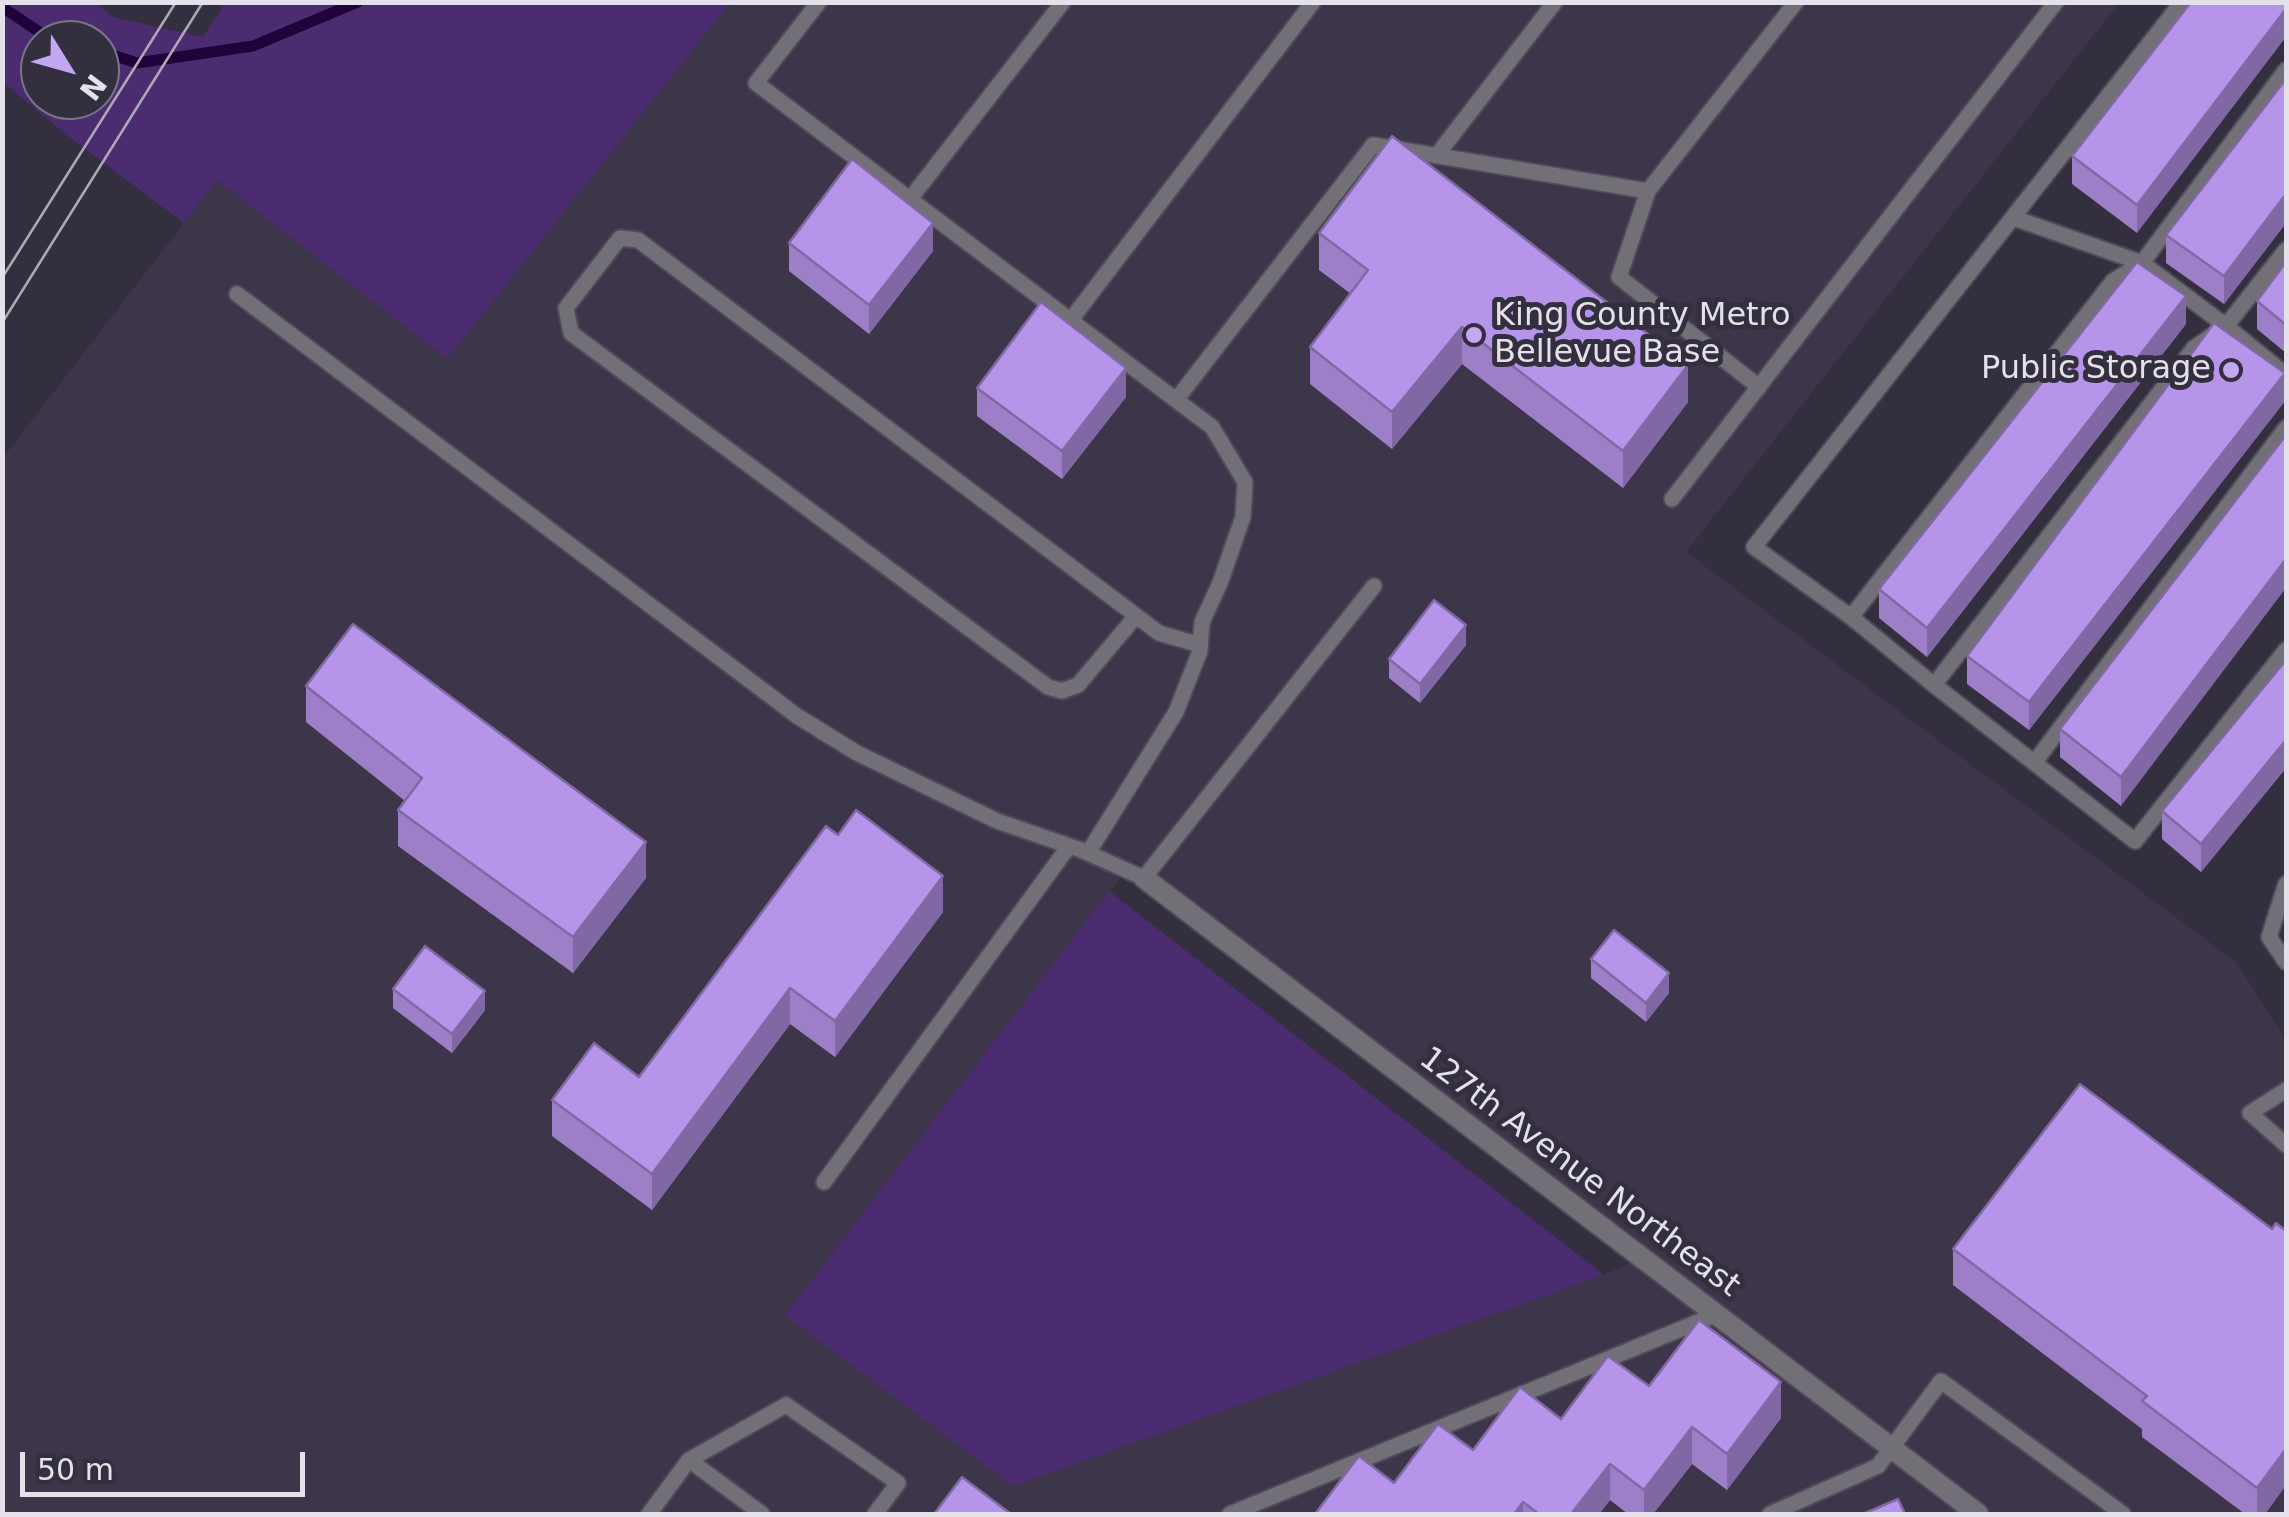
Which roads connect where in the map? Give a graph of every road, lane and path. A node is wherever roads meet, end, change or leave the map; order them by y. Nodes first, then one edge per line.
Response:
1 (819, 2) edge
2 (1063, 2) edge
3 (1313, 2) edge
4 (1555, 2) edge
5 (1796, 2) edge
6 (2056, 2) edge
7 (2182, 2) edge
8 (2286, 70) edge
9 (1437, 155) junction
10 (1648, 191) junction
11 (910, 200) junction
12 (2014, 218) junction
13 (2286, 250) edge
14 (2142, 263) junction
15 (237, 294) dead end
16 (1070, 321) junction
17 (2226, 326) junction
18 (2286, 376) edge
19 (1758, 388) junction
20 (1176, 400) junction
21 (2286, 428) edge
22 (1672, 499) dead end
23 (1374, 586) dead end
24 (1136, 616) junction
25 (1851, 617) junction
26 (1200, 645) junction
27 (2286, 650) edge
28 (1934, 685) junction
29 (2034, 763) junction
30 (1068, 846) junction
31 (1088, 853) junction
32 (1144, 878) junction
33 (2286, 884) edge
34 (2286, 962) edge
35 (2286, 1090) edge
36 (2286, 1145) edge
37 (824, 1182) dead end
38 (1716, 1315) junction
39 (1891, 1449) junction
40 (690, 1460) junction
41 (652, 1514) edge
42 (762, 1514) edge
43 (875, 1514) edge
44 (1230, 1514) edge
45 (1770, 1514) edge
46 (1978, 1514) edge
47 (2123, 1514) edge

1 - 11 lane
2 - 11 lane
3 - 16 lane
4 - 9 lane
5 - 10 lane
6 - 19 lane
7 - 12 lane
8 - 14 lane
9 - 10 lane
9 - 20 lane
10 - 19 lane
11 - 16 lane
12 - 14 lane
12 - 25 lane
13 - 17 lane
14 - 17 lane
14 - 25 lane
15 - 30 lane
16 - 20 lane
17 - 18 lane
17 - 28 lane
19 - 22 lane
20 - 26 lane
21 - 29 lane
23 - 32 lane
24 - 24 lane
24 - 26 lane
25 - 28 lane
26 - 31 lane
27 - 29 lane
28 - 29 lane
30 - 31 lane
30 - 37 lane
31 - 32 lane
32 - 38 street, 127th Avenue Northeast
33 - 34 lane
35 - 36 lane
38 - 39 street, 127th Avenue Northeast
38 - 44 lane
39 - 45 lane
39 - 46 street, 127th Avenue Northeast
39 - 47 lane
40 - 41 lane
40 - 42 lane
40 - 43 lane

